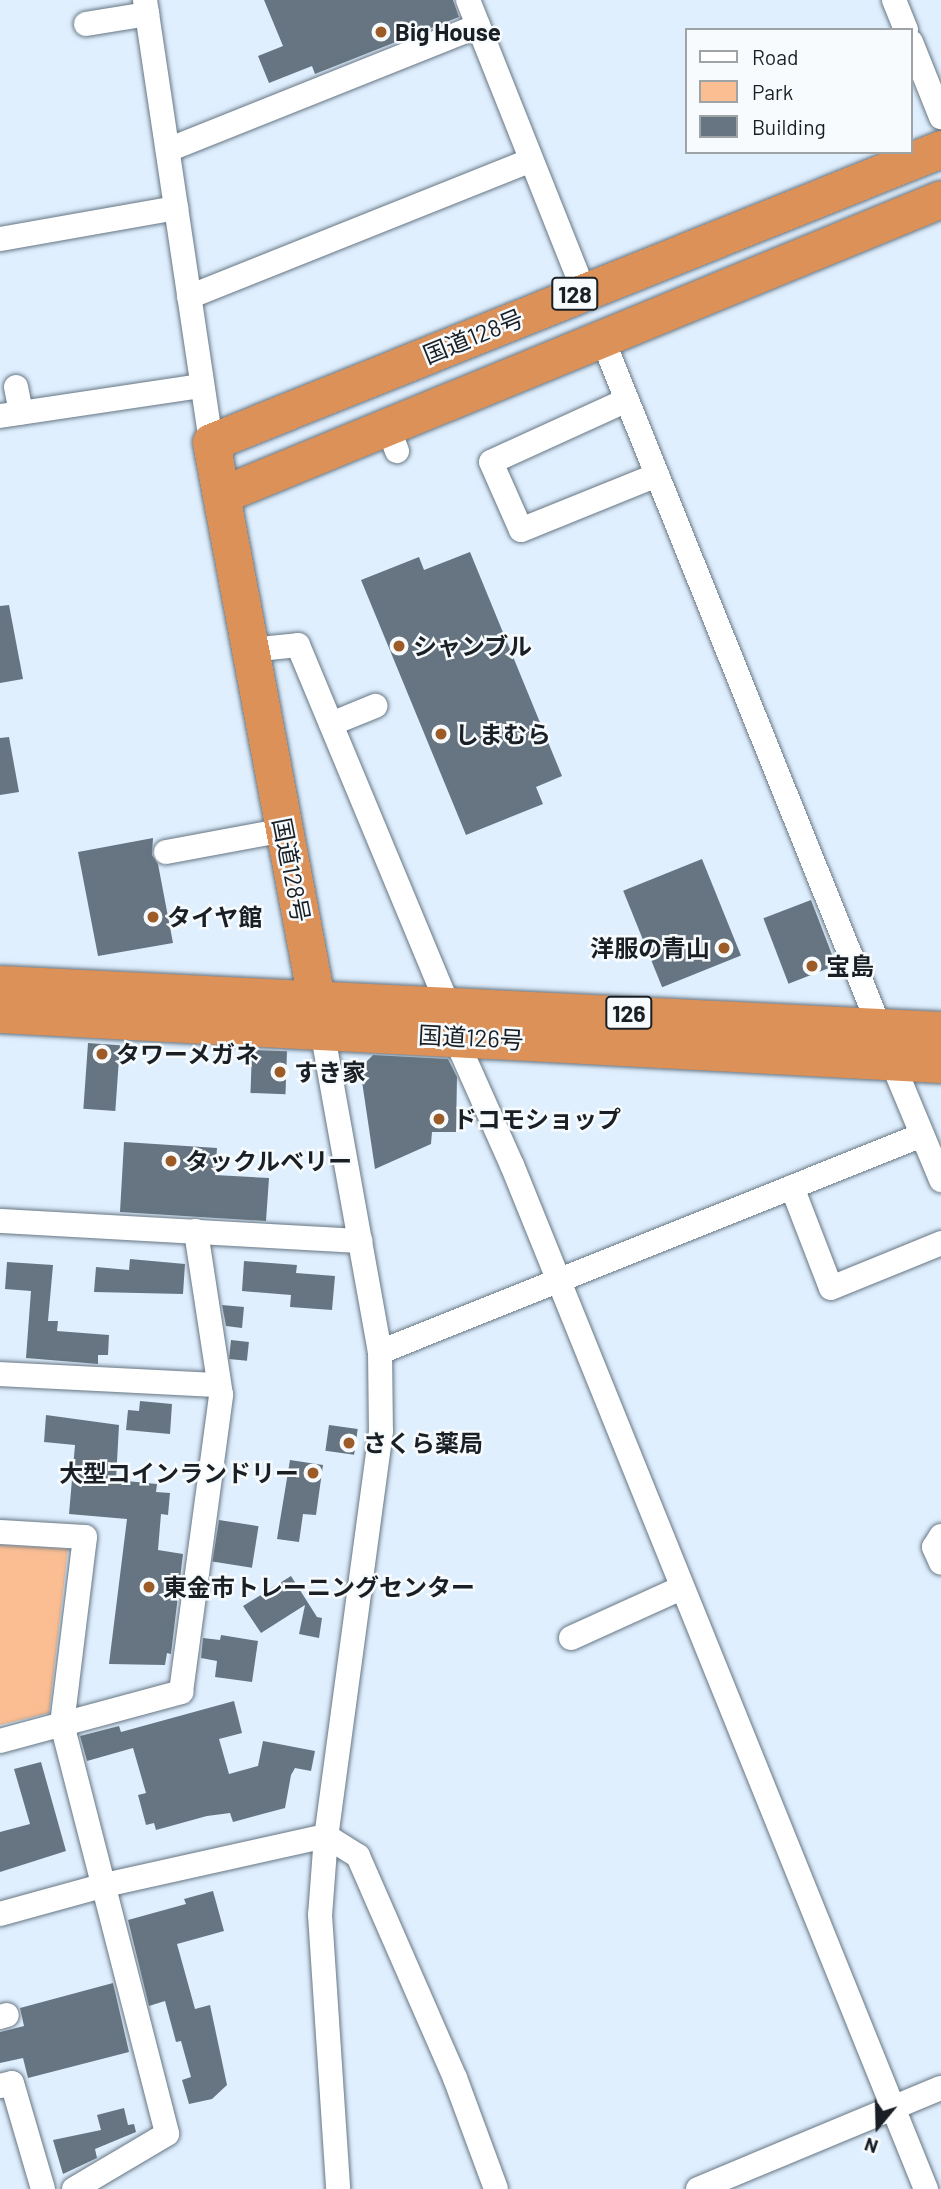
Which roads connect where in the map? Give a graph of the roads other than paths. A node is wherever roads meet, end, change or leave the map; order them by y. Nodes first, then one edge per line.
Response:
1 (468, 0) edge
2 (894, 0) edge
3 (146, 7) edge
4 (86, 24) dead end
5 (478, 26) junction
6 (905, 28) edge
7 (913, 47) edge
8 (941, 117) edge
9 (941, 149) edge
10 (167, 150) junction
11 (531, 160) junction
12 (941, 199) edge
13 (176, 208) junction
14 (0, 239) edge
15 (584, 291) junction
16 (189, 297) junction
17 (603, 338) junction
18 (200, 386) junction
19 (16, 387) dead end
20 (627, 400) junction
21 (10, 414) edge
22 (211, 442) junction
23 (657, 475) junction
24 (221, 495) junction
25 (250, 650) junction
26 (375, 706) dead end
27 (331, 724) junction
28 (285, 830) junction
29 (166, 852) dead end
30 (0, 984) edge
31 (0, 1014) edge
32 (319, 1014) junction
33 (451, 1020) junction
34 (879, 1026) junction
35 (941, 1030) edge
36 (892, 1062) junction
37 (941, 1064) edge
38 (922, 1135) junction
39 (941, 1180) edge
40 (792, 1187) junction
41 (0, 1221) edge
42 (196, 1231) junction
43 (360, 1241) junction
44 (941, 1243) edge
45 (556, 1281) junction
46 (380, 1352) junction
47 (0, 1374) edge
48 (219, 1385) junction
49 (0, 1532) edge
50 (941, 1536) edge
51 (941, 1563) edge
52 (681, 1588) junction
53 (571, 1638) dead end
54 (62, 1724) junction
55 (0, 1741) edge
56 (326, 1836) junction
57 (105, 1885) junction
58 (0, 1914) edge
59 (0, 2086) edge
60 (941, 2088) edge
61 (892, 2107) junction
62 (43, 2189) edge
63 (74, 2189) edge
64 (338, 2189) edge
65 (496, 2189) edge
66 (698, 2189) edge
67 (926, 2189) edge

1 - 5 street
2 - 6 street
3 - 4 street
3 - 10 street
5 - 10 street
5 - 11 street
7 - 8 street
9 - 15 highway, 国道128号 / 128
10 - 13 street
11 - 15 street
11 - 16 street
12 - 17 highway, 国道128号 / 128
13 - 14 street
13 - 16 street
15 - 17 highway
15 - 22 highway, 国道128号 / 128
16 - 18 street
17 - 20 street
17 - 24 highway, 国道128号 / 128
18 - 21 street
18 - 22 street
19 - 21 street
20 - 23 street
20 - 23 street
22 - 24 highway, 国道128号
23 - 34 street
24 - 25 highway, 国道128号
25 - 27 street
25 - 28 highway, 国道128号
26 - 27 street
27 - 33 street
28 - 29 street
28 - 32 highway, 国道128号
30 - 32 highway, 国道126号 / 126
31 - 32 highway, 国道126号 / 126
32 - 33 highway, 国道126号 / 126
32 - 43 street
33 - 34 highway, 国道126号 / 126
33 - 36 highway, 国道126号 / 126
33 - 45 street
34 - 35 highway, 国道126号 / 126
36 - 37 highway, 国道126号 / 126
36 - 38 street
38 - 39 street
38 - 40 street
40 - 44 street
40 - 45 street
41 - 42 street
42 - 43 street
42 - 48 street
43 - 46 street
45 - 46 street
45 - 52 street
46 - 56 street
47 - 48 street
48 - 54 street
49 - 54 street
50 - 51 street
52 - 53 street
52 - 61 street
54 - 55 street
54 - 57 street
56 - 57 street
56 - 64 street
56 - 65 street
57 - 58 street
57 - 63 street
59 - 62 street
60 - 61 street
61 - 66 street
61 - 67 street

